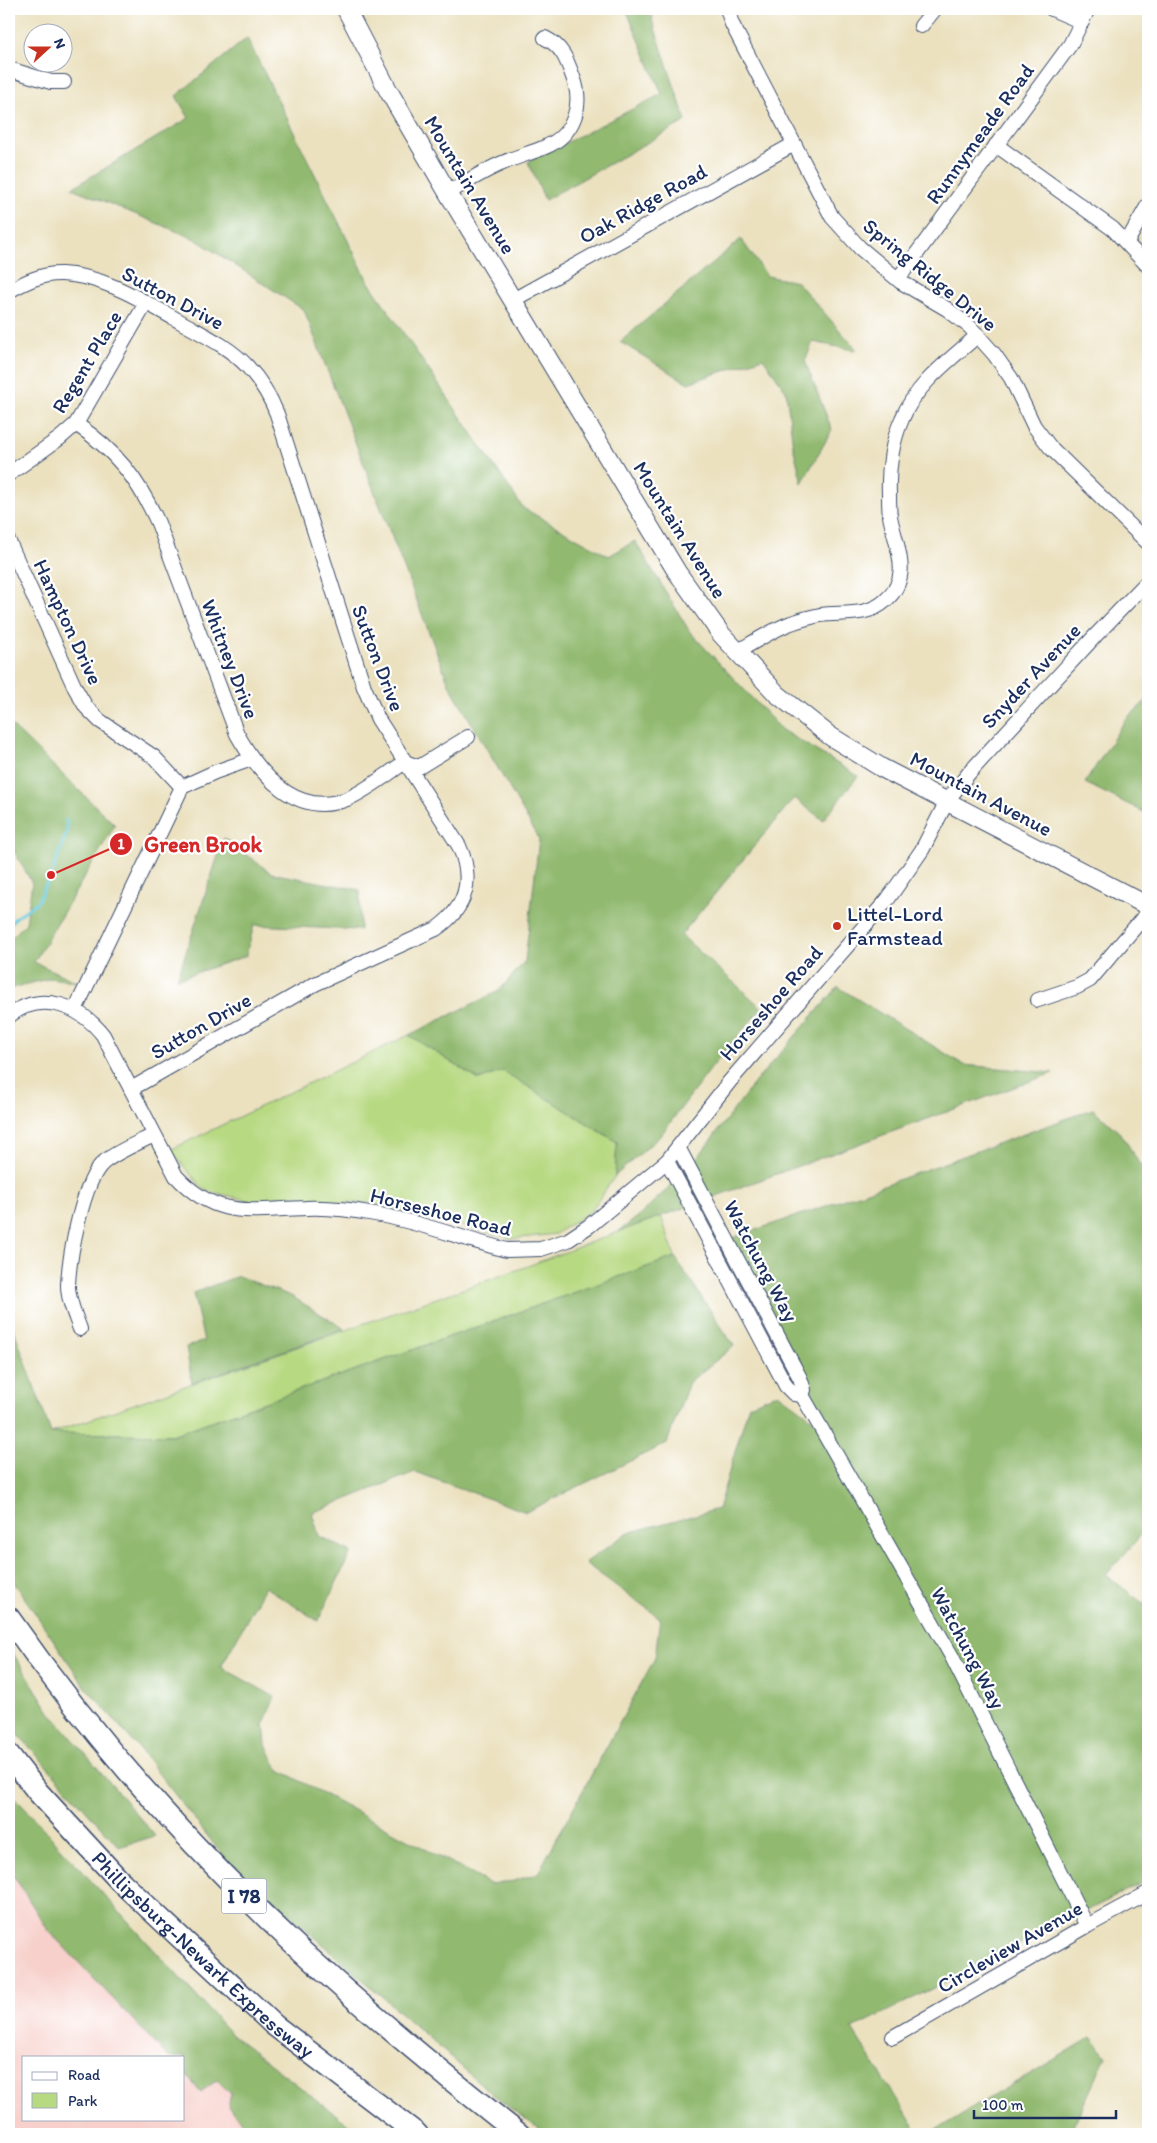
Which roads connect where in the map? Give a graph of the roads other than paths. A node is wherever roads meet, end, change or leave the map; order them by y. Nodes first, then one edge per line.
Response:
1 (346, 9) edge
2 (727, 9) edge
3 (935, 9) edge
4 (1052, 9) edge
5 (1088, 9) edge
6 (1082, 22) junction
7 (920, 26) dead end
8 (545, 38) dead end
9 (9, 69) edge
10 (64, 82) dead end
11 (794, 144) junction
12 (996, 145) junction
13 (448, 193) junction
14 (1148, 205) edge
15 (1127, 242) junction
16 (1148, 266) edge
17 (898, 279) junction
18 (9, 291) edge
19 (512, 300) junction
20 (146, 303) junction
21 (978, 335) junction
22 (76, 424) junction
23 (9, 474) edge
24 (9, 542) edge
25 (1148, 543) edge
26 (1148, 581) edge
27 (737, 652) junction
28 (468, 737) dead end
29 (252, 759) junction
30 (405, 762) junction
31 (182, 788) junction
32 (947, 801) junction
33 (1148, 906) edge
34 (1148, 912) edge
35 (1038, 1000) dead end
36 (75, 1010) junction
37 (9, 1016) edge
38 (131, 1089) junction
39 (154, 1135) junction
40 (678, 1147) junction
41 (667, 1161) junction
42 (80, 1329) dead end
43 (802, 1395) junction
44 (9, 1618) edge
45 (9, 1755) edge
46 (1148, 1893) edge
47 (1087, 1926) junction
48 (893, 2037) dead end
49 (417, 2134) edge
50 (519, 2134) edge

1 - 13 main road, Mountain Avenue
2 - 11 street, Spring Ridge Drive
3 - 7 street
4 - 6 street
5 - 6 street, Runnymeade Road
6 - 12 street, Runnymeade Road
8 - 13 street
9 - 10 street
11 - 17 street, Spring Ridge Drive
11 - 19 street, Oak Ridge Road
12 - 15 street
12 - 17 street, Runnymeade Road
13 - 19 main road, Mountain Avenue
14 - 15 street
15 - 16 street
17 - 21 street, Spring Ridge Drive
18 - 20 street, Sutton Drive
19 - 27 main road, Mountain Avenue
20 - 22 street, Regent Place
20 - 30 street, Sutton Drive
21 - 25 street, Spring Ridge Drive
21 - 27 street
22 - 23 street, Regent Place
22 - 29 street, Whitney Drive
24 - 31 street, Hampton Drive
26 - 32 street, Snyder Avenue
27 - 32 main road, Mountain Avenue
28 - 30 street
29 - 30 street, Whitney Drive
29 - 31 street
30 - 38 street, Sutton Drive
31 - 36 street
32 - 33 main road, Mountain Avenue
32 - 40 street, Horseshoe Road
34 - 35 street
36 - 37 street, Horseshoe Road
36 - 38 street, Horseshoe Road
38 - 39 street, Horseshoe Road
39 - 41 street, Horseshoe Road
39 - 42 street
40 - 41 street, Horseshoe Road
40 - 43 street, Watchung Way
41 - 43 street, Watchung Way
43 - 47 street, Watchung Way
44 - 50 highway, I 78
45 - 49 highway, Phillipsburg-Newark Expressway
46 - 47 street, Circleview Avenue
47 - 48 street, Circleview Avenue

